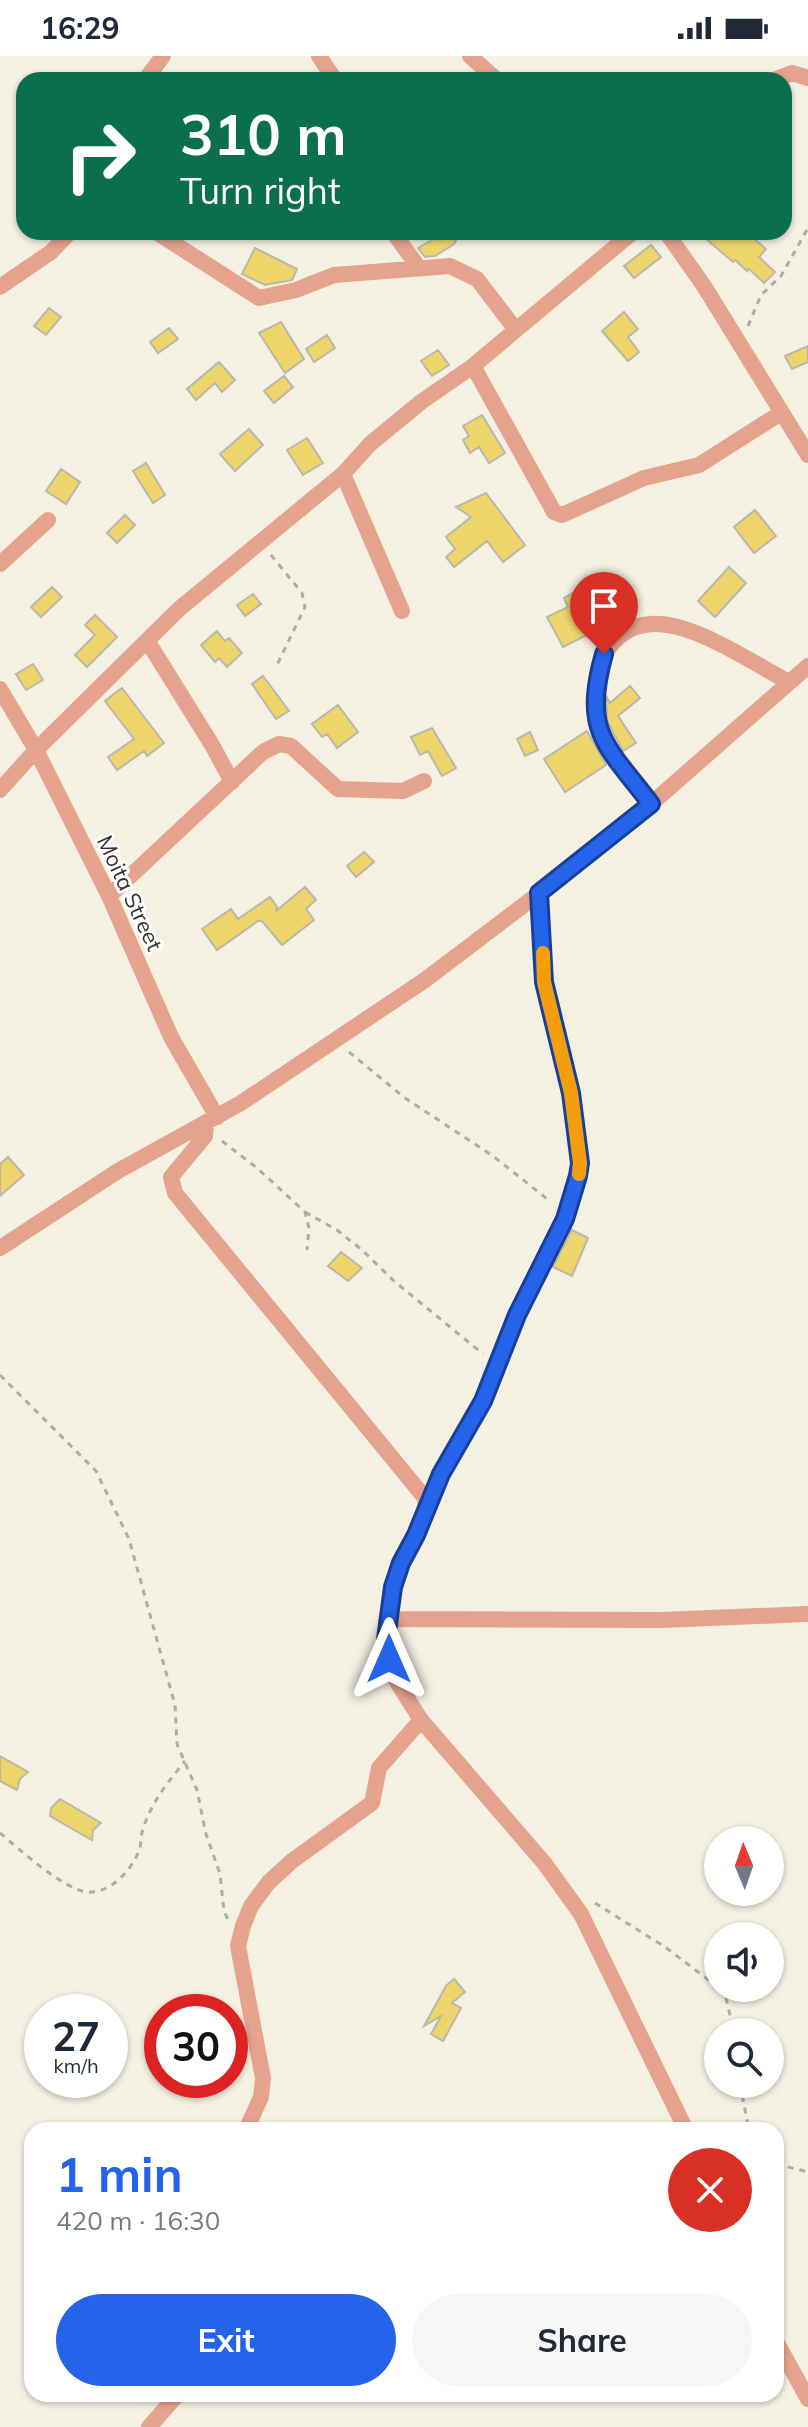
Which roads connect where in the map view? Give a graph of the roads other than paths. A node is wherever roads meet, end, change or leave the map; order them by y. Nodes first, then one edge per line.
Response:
1 (470, 56) edge
2 (488, 72) edge
3 (62, 240) edge
4 (168, 240) edge
5 (399, 240) edge
6 (623, 240) edge
7 (671, 240) edge
8 (419, 268) junction
9 (0, 287) edge
10 (516, 330) junction
11 (473, 366) junction
12 (781, 413) junction
13 (808, 455) edge
14 (343, 474) junction
15 (48, 520) dead end
16 (0, 564) edge
17 (402, 611) dead end
18 (148, 642) junction
19 (808, 666) edge
20 (789, 682) junction
21 (0, 689) edge
22 (36, 750) junction
23 (424, 781) dead end
24 (232, 782) junction
25 (0, 790) edge
26 (651, 804) junction
27 (539, 893) junction
28 (109, 896) junction
29 (210, 1123) junction
30 (1, 1245) edge
31 (427, 1506) junction
32 (808, 1614) edge
33 (389, 1619) junction
34 (421, 1720) junction
35 (250, 2122) edge
36 (682, 2122) edge
37 (784, 2356) edge
38 (808, 2399) edge
39 (171, 2402) edge
40 (149, 2427) edge

1 - 2 street
3 - 9 street
4 - 8 street
5 - 8 street
6 - 10 street
7 - 12 street
8 - 10 street
10 - 11 street
11 - 12 street
11 - 14 street
12 - 13 street
14 - 17 street
14 - 18 street
15 - 16 street
18 - 22 street
18 - 24 street
19 - 20 street
20 - 26 street
20 - 26 street
21 - 22 street, Moita Street
22 - 25 street
22 - 28 street, Moita Street
23 - 24 street
24 - 28 street
26 - 27 street
27 - 29 street
27 - 31 street
28 - 29 street, Moita Street
29 - 30 street
29 - 31 street
31 - 33 street
32 - 33 street
33 - 34 street
34 - 35 street
34 - 36 street
37 - 38 street
39 - 40 street

